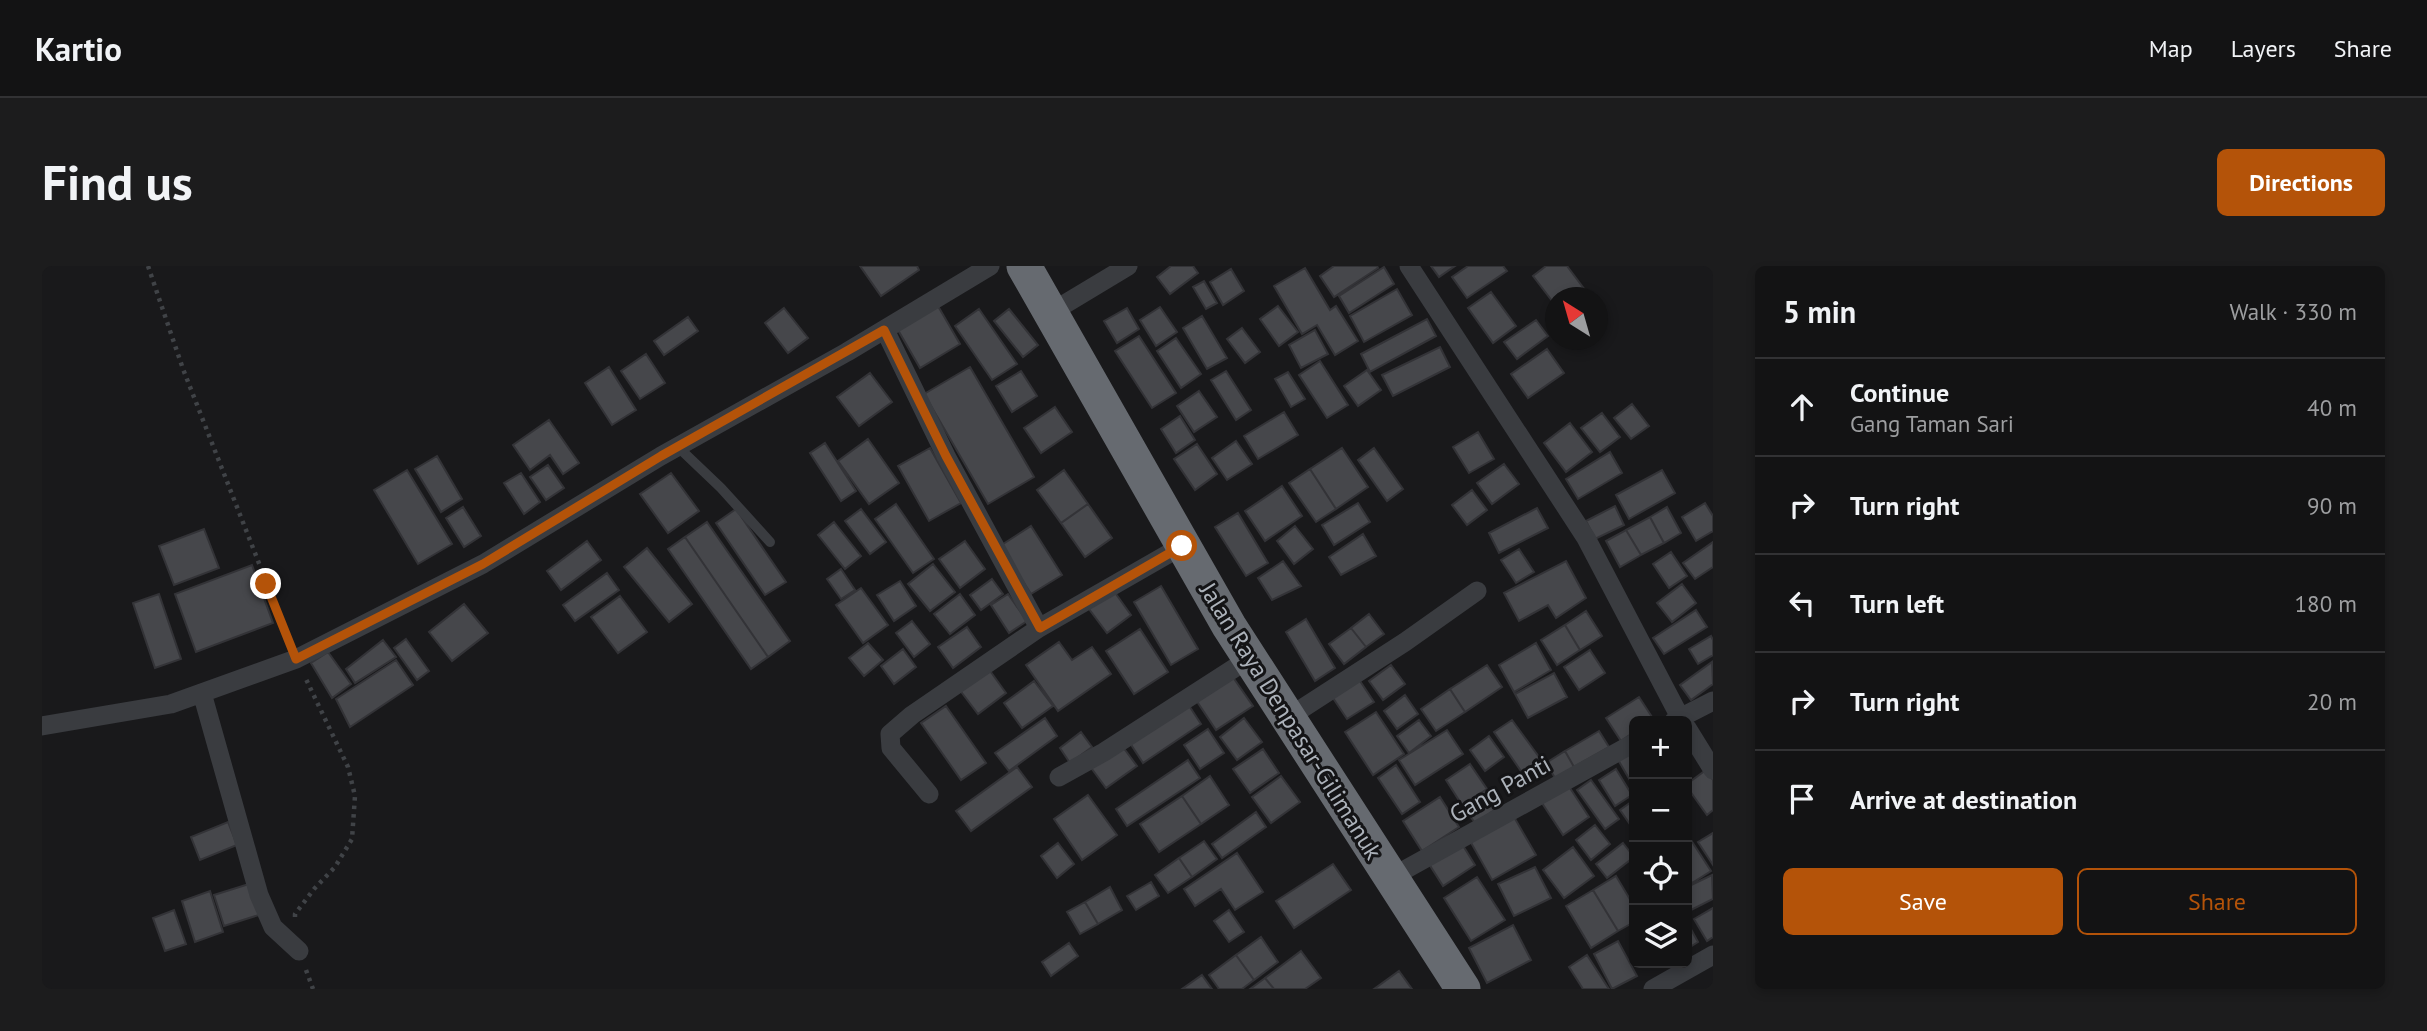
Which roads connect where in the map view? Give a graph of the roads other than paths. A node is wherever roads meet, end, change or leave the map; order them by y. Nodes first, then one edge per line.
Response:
1 (990, 266) edge
2 (1024, 266) edge
3 (1128, 266) edge
4 (1409, 266) edge
5 (1049, 313) junction
6 (884, 330) junction
7 (678, 447) junction
8 (770, 542) dead end
9 (1182, 546) junction
10 (1477, 591) dead end
11 (1040, 628) junction
12 (1250, 658) junction
13 (202, 693) junction
14 (1713, 701) edge
15 (1678, 716) edge
16 (1690, 716) edge
17 (1289, 718) junction
18 (42, 726) edge
19 (1692, 738) edge
20 (1629, 746) edge
21 (1713, 769) edge
22 (1059, 776) dead end
23 (929, 794) dead end
24 (1390, 878) junction
25 (299, 951) road end
26 (1713, 955) edge
27 (1463, 989) edge
28 (1653, 989) edge

1 - 6 street
2 - 5 highway, Jalan Raya Denpasar-Gilimanuk
3 - 5 street
4 - 15 street
5 - 9 highway, Jalan Raya Denpasar-Gilimanuk
6 - 7 street
6 - 11 street
7 - 8 lane
7 - 13 street
9 - 11 street
9 - 12 highway, Jalan Raya Denpasar-Gilimanuk
10 - 17 street
11 - 23 street
12 - 17 highway, Jalan Raya Denpasar-Gilimanuk
12 - 22 street
13 - 18 street
13 - 25 street
14 - 16 street
17 - 24 highway, Jalan Raya Denpasar-Gilimanuk
19 - 21 street
20 - 24 street, Gang Panti
24 - 27 highway, Jalan Raya Denpasar-Gilimanuk
26 - 28 street

